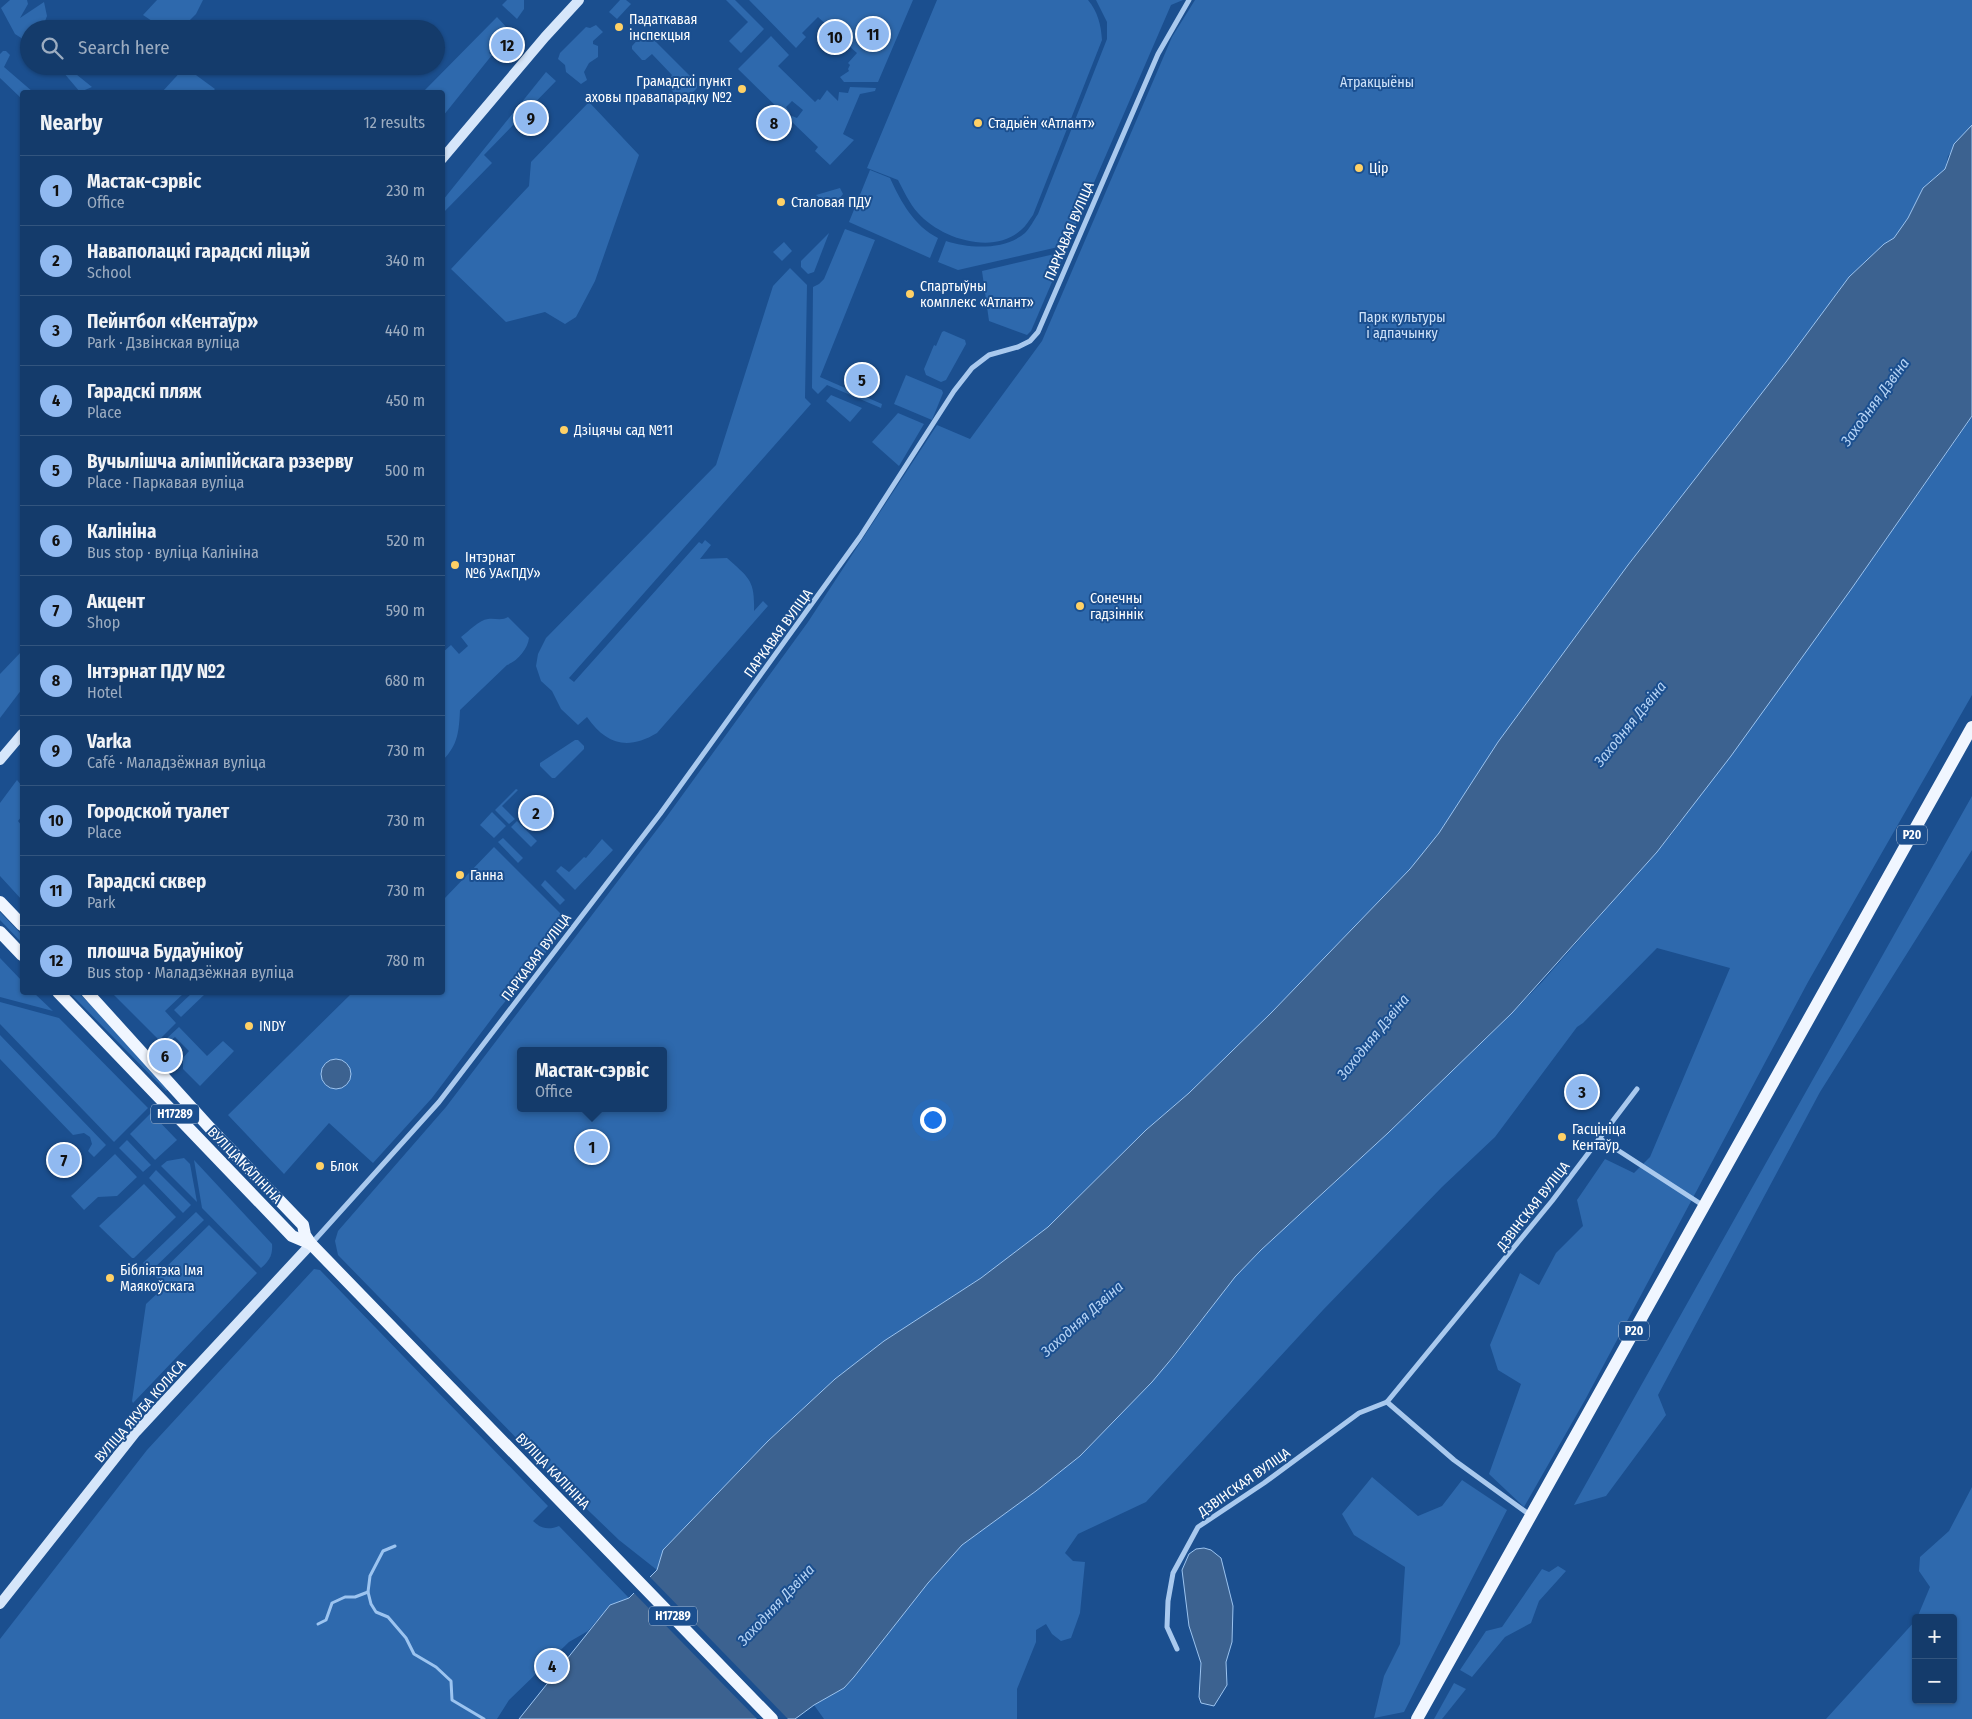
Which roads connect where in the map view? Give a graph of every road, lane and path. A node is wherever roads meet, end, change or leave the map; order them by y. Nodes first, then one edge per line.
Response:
1 (1189, 0) edge
2 (577, 1) edge
3 (445, 155) edge
4 (1972, 727) edge
5 (20, 736) edge
6 (0, 760) edge
7 (0, 902) edge
8 (20, 923) edge
9 (0, 932) edge
10 (20, 953) edge
11 (61, 995) edge
12 (89, 995) edge
13 (1637, 1089) dead end
14 (1599, 1138) junction
15 (1704, 1206) junction
16 (311, 1244) junction
17 (1387, 1402) junction
18 (1530, 1516) junction
19 (0, 1604) edge
20 (1177, 1649) dead end
21 (772, 1719) edge
22 (1417, 1719) edge

1 - 16 street, ПАРКАВАЯ ВУЛІЦА
2 - 3 street
4 - 15 main road, Р20
5 - 6 street
7 - 8 main road
9 - 10 main road
11 - 16 main road, ВУЛІЦА КАЛІНІНА / Н17289
12 - 16 main road, ВУЛІЦА КАЛІНІНА / Н17289
13 - 14 street, ДЗВІНСКАЯ ВУЛІЦА
14 - 15 street
14 - 17 street, ДЗВІНСКАЯ ВУЛІЦА
15 - 18 main road, Р20
16 - 19 street, ВУЛІЦА ЯКУБА КОЛАСА
16 - 21 main road, ВУЛІЦА КАЛІНІНА / Н17289
17 - 18 street
17 - 20 street, ДЗВІНСКАЯ ВУЛІЦА
18 - 22 main road, Р20

